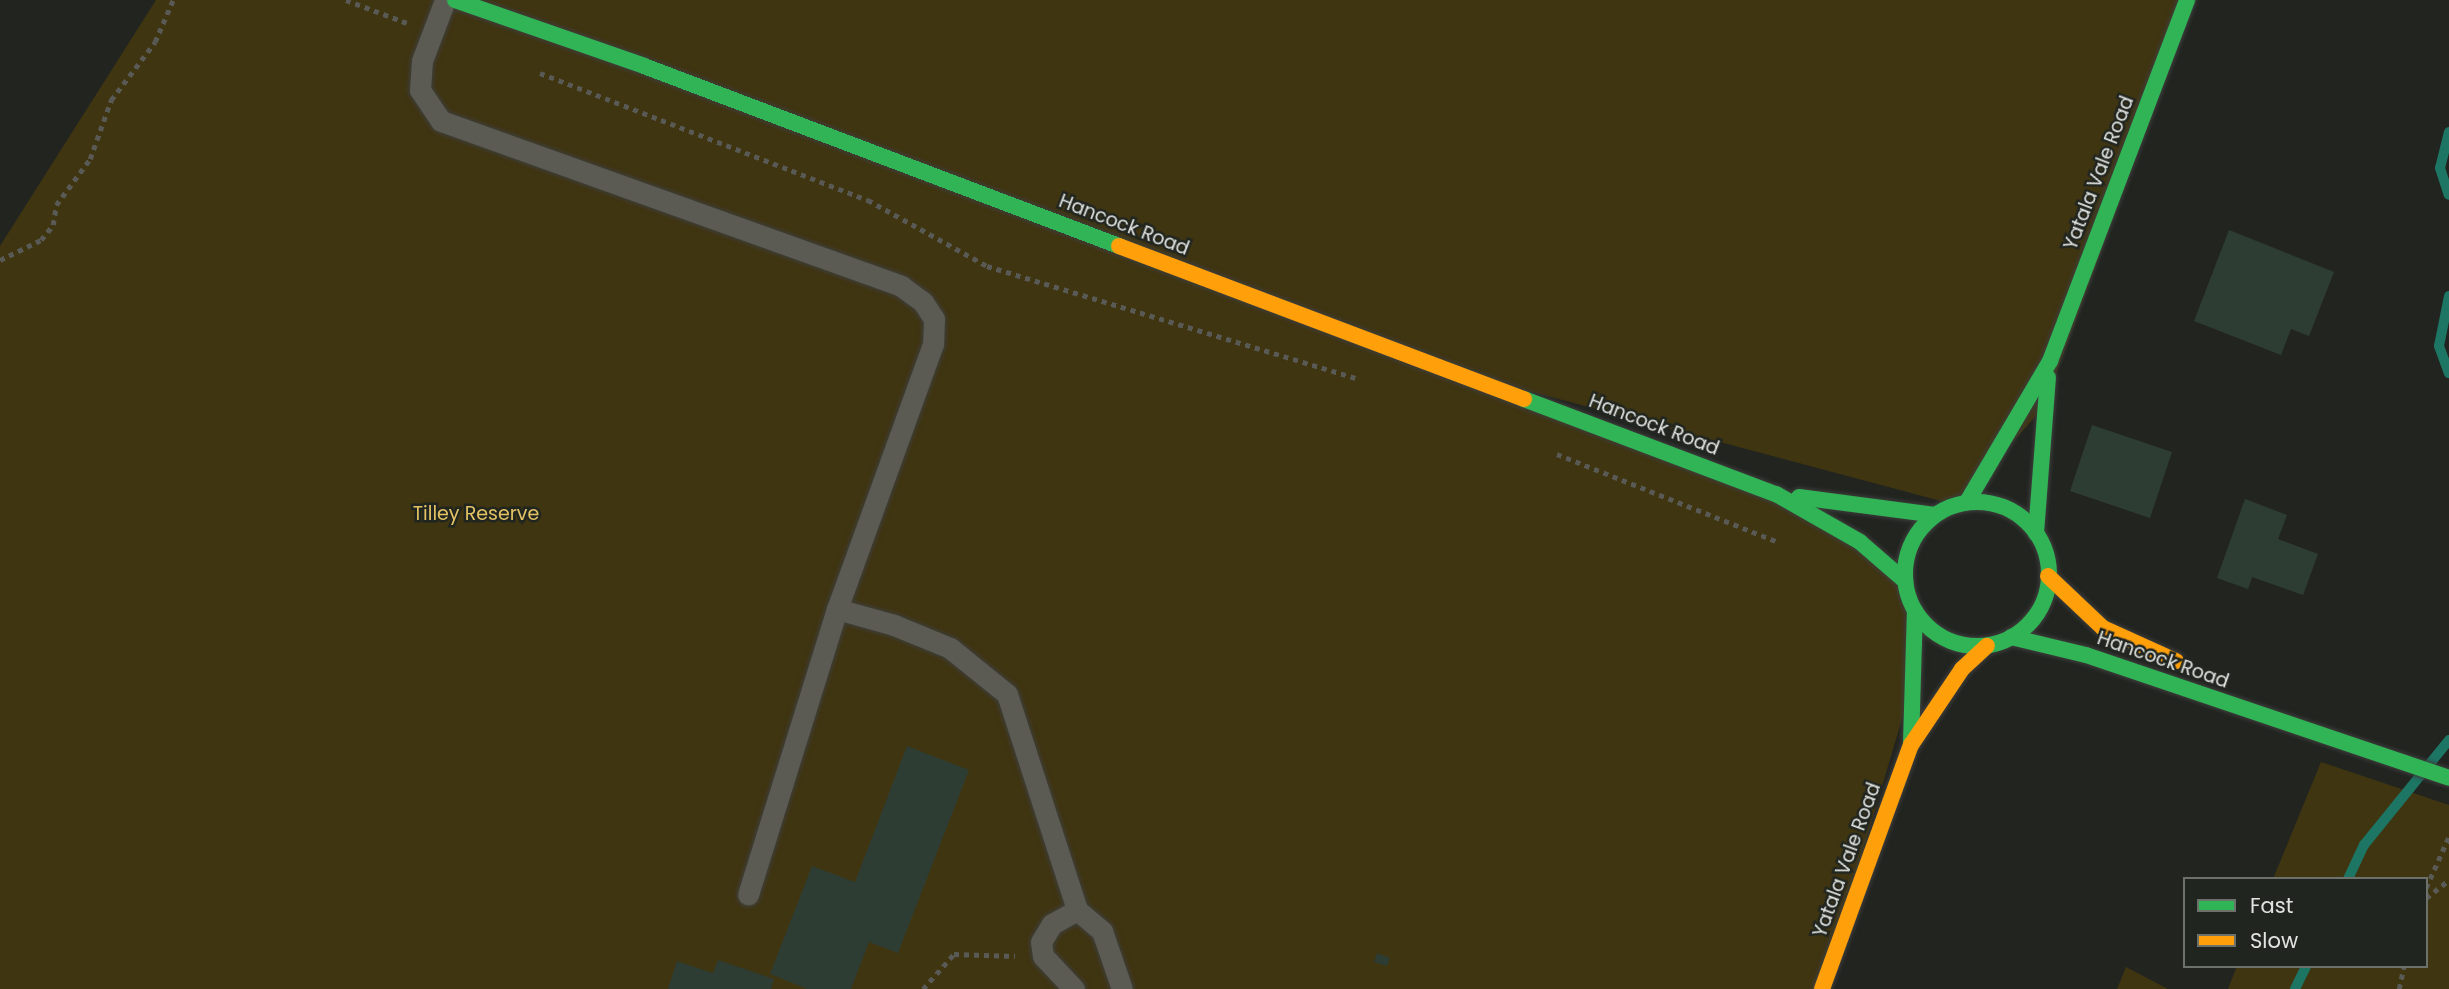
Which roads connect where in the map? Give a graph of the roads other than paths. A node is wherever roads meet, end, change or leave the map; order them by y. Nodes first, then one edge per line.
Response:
1 (445, 0) edge
2 (456, 0) edge
3 (2187, 0) edge
4 (2050, 361) junction
5 (1776, 494) junction
6 (1968, 502) junction
7 (1935, 515) junction
8 (2036, 533) junction
9 (2049, 576) junction
10 (1905, 581) junction
11 (837, 609) junction
12 (1914, 611) junction
13 (2011, 637) junction
14 (1987, 646) junction
15 (2191, 667) dead end
16 (2223, 682) dead end
17 (2261, 713) junction
18 (1911, 745) junction
19 (2449, 778) edge
20 (748, 894) dead end
21 (1077, 910) junction
22 (1074, 989) edge
23 (1122, 989) edge
24 (1822, 989) edge

1 - 11 lane
2 - 5 main road, Hancock Road
3 - 4 main road, Yatala Vale Road
4 - 6 main road, Yatala Vale Road
4 - 8 main road, Yatala Vale Road
5 - 7 main road, Hancock Road
5 - 10 main road, Hancock Road
6 - 7 main road
6 - 8 main road
7 - 10 main road
8 - 9 main road
9 - 13 main road
9 - 15 main road, Hancock Road
10 - 12 main road
11 - 20 lane
11 - 21 lane
12 - 14 main road
12 - 18 main road, Yatala Vale Road
13 - 14 main road
13 - 17 main road, Hancock Road
14 - 18 main road, Yatala Vale Road
16 - 17 main road, Hancock Road
17 - 19 main road, Hancock Road
18 - 24 main road, Yatala Vale Road
21 - 22 lane
21 - 23 lane

